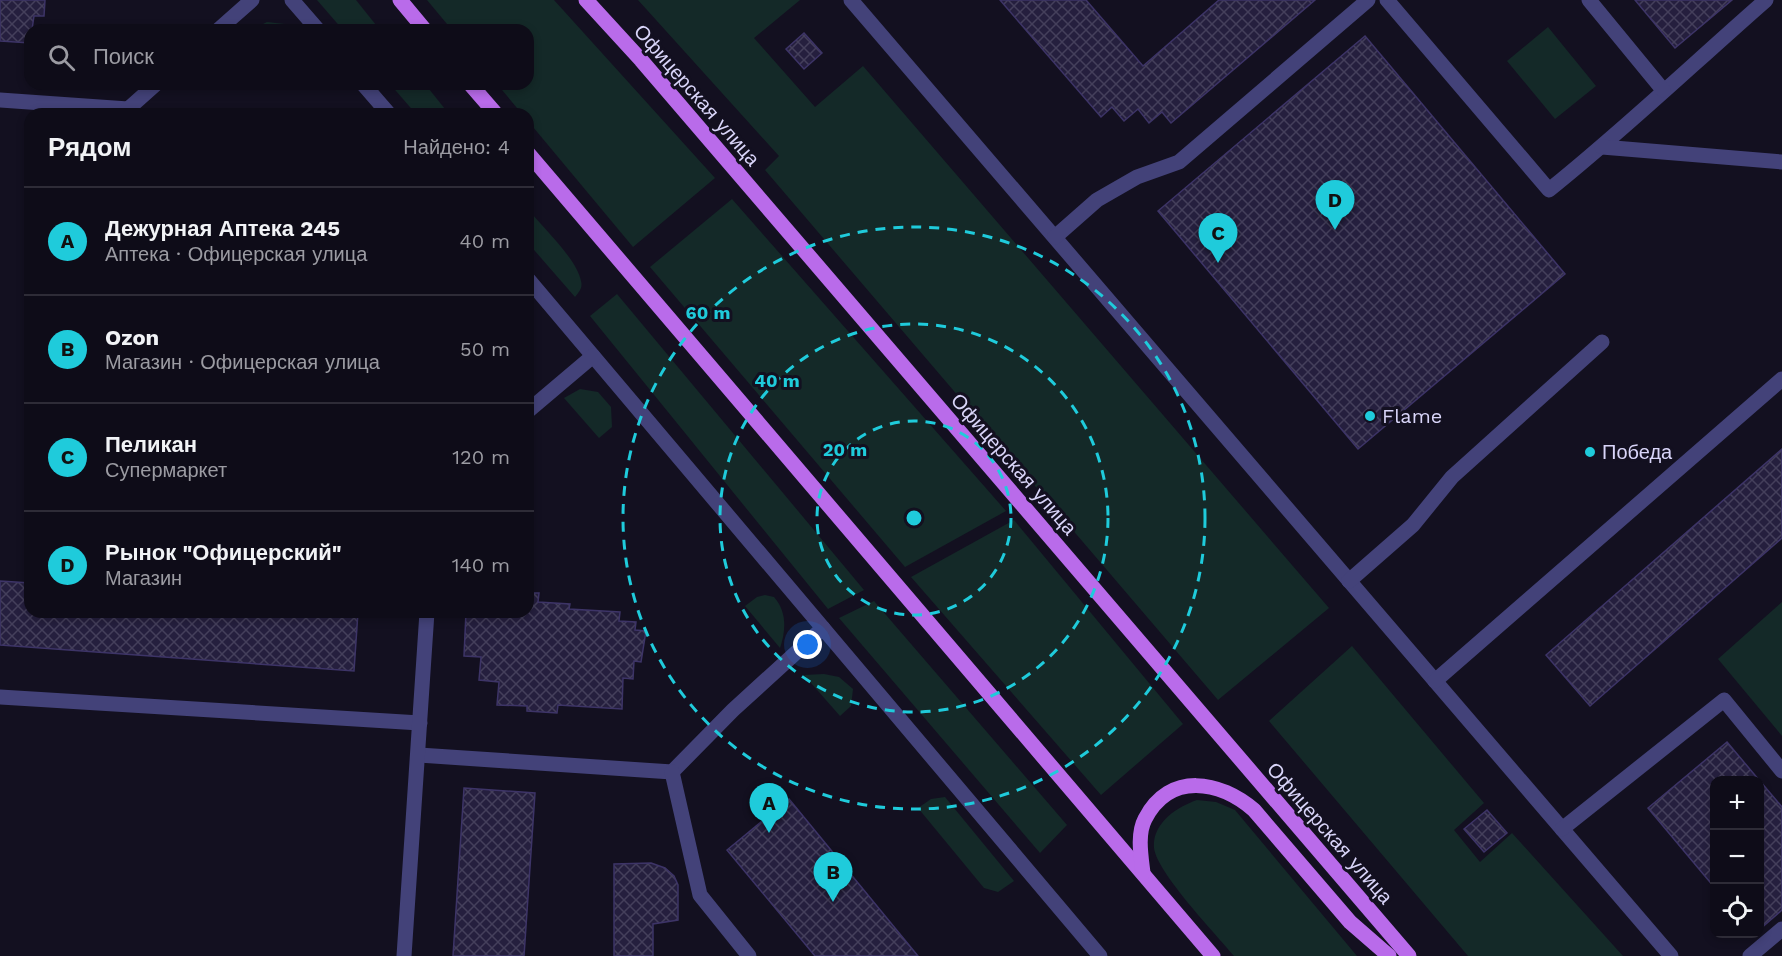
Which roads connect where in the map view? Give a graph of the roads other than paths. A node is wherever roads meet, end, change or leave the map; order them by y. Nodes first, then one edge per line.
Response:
1 (252, 0) edge
2 (292, 0) edge
3 (400, 0) edge
4 (586, 0) edge
5 (851, 0) edge
6 (1368, 0) edge
7 (1387, 0) edge
8 (1589, 0) edge
9 (1766, 0) edge
10 (225, 24) edge
11 (313, 24) edge
12 (420, 24) edge
13 (150, 90) edge
14 (368, 90) edge
15 (475, 90) edge
16 (1663, 90) junction
17 (0, 100) edge
18 (92, 108) edge
19 (130, 108) edge
20 (384, 108) edge
21 (491, 108) edge
22 (1602, 147) junction
23 (534, 160) edge
24 (1782, 162) edge
25 (1054, 237) junction
26 (534, 286) edge
27 (1602, 342) dead end
28 (593, 356) junction
29 (1782, 379) edge
30 (534, 406) edge
31 (1349, 581) junction
32 (427, 618) edge
33 (823, 628) junction
34 (1435, 681) junction
35 (0, 697) edge
36 (420, 723) junction
37 (419, 755) junction
38 (1782, 771) edge
39 (672, 772) junction
40 (1562, 830) junction
41 (1143, 873) junction
42 (1782, 929) edge
43 (404, 956) edge
44 (749, 956) edge
45 (1100, 956) edge
46 (1213, 956) edge
47 (1389, 956) edge
48 (1409, 956) edge
49 (1671, 956) edge
50 (1750, 956) edge

1 - 10 street
2 - 11 street
3 - 12 main road
4 - 48 main road, Офицерская улица
5 - 25 street
6 - 25 street
7 - 22 street
8 - 16 street
9 - 16 street
13 - 19 street
14 - 20 street
15 - 21 main road
16 - 22 street
17 - 18 street
22 - 24 street
23 - 41 main road
25 - 31 street
26 - 28 street
27 - 31 street
28 - 30 street
28 - 33 street
29 - 34 street
31 - 34 street
32 - 36 street
33 - 39 street
33 - 45 street
34 - 40 street
35 - 36 street
36 - 37 street
37 - 39 street
37 - 43 street
38 - 40 street
39 - 44 street
40 - 49 street
41 - 46 main road
41 - 47 main road
42 - 50 street

